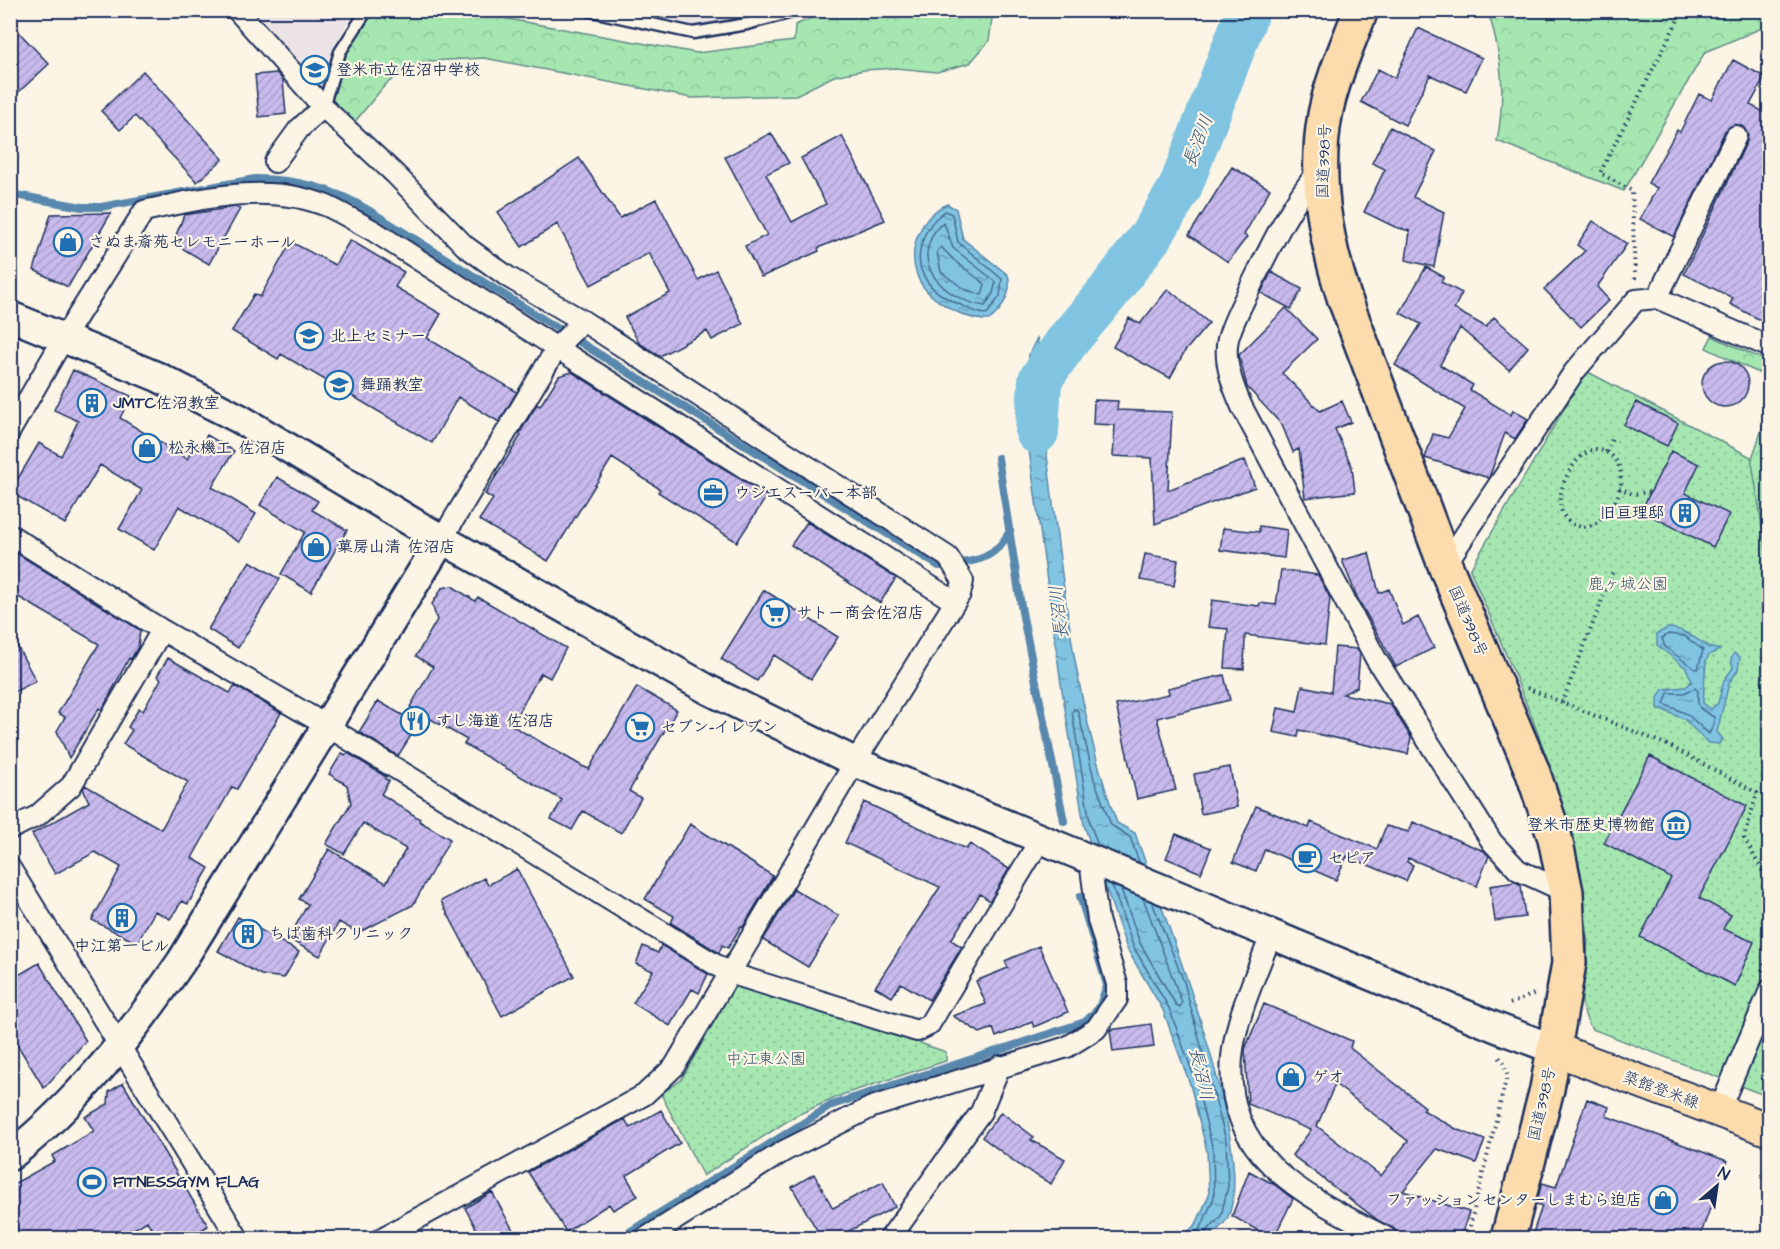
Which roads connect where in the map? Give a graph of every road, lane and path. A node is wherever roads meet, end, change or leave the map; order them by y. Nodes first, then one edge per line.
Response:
1 (237, 10) edge
2 (367, 10) edge
3 (587, 10) edge
4 (800, 10) edge
5 (1361, 10) edge
6 (1683, 10) edge
7 (323, 107) junction
8 (1736, 136) dead end
9 (275, 162) dead end
10 (1321, 168) junction
11 (1657, 298) junction
12 (1636, 300) junction
13 (10, 315) edge
14 (583, 321) junction
15 (65, 336) junction
16 (558, 346) junction
17 (1770, 347) edge
18 (10, 431) edge
19 (1612, 439) dead end
20 (1606, 452) junction
21 (1619, 488) junction
22 (1650, 492) dead end
23 (10, 535) edge
24 (442, 539) junction
25 (1445, 566) junction
26 (1614, 569) dead end
27 (955, 602) junction
28 (162, 630) junction
29 (1525, 687) dead end
30 (1562, 703) junction
31 (327, 726) junction
32 (855, 762) junction
33 (10, 829) edge
34 (1040, 840) junction
35 (1090, 861) junction
36 (10, 868) edge
37 (1770, 873) edge
38 (1566, 892) junction
39 (1271, 935) junction
40 (1770, 952) edge
41 (729, 973) junction
42 (1765, 982) edge
43 (120, 1044) junction
44 (1554, 1049) junction
45 (1492, 1050) dead end
46 (1000, 1066) junction
47 (1719, 1111) junction
48 (1770, 1130) edge
49 (10, 1156) edge
50 (238, 1239) edge
51 (382, 1239) edge
52 (646, 1239) edge
53 (890, 1239) edge
54 (1387, 1239) edge
55 (1467, 1239) edge
56 (1508, 1239) edge

1 - 7 street
2 - 7 lane
3 - 4 lane
5 - 10 highway, 国道398号
6 - 12 path
7 - 9 street
7 - 14 street
8 - 11 street
10 - 25 highway, 国道398号
10 - 38 street
11 - 12 street
11 - 17 street
12 - 25 street
13 - 15 street
14 - 16 street
14 - 27 street
15 - 16 street
15 - 18 street
15 - 24 street
16 - 24 street
16 - 27 street
19 - 20 path
20 - 21 path
20 - 21 path
21 - 22 path
23 - 28 street
24 - 31 street
24 - 32 street
25 - 38 highway, 国道398号
26 - 30 path
27 - 32 street
28 - 31 street
28 - 33 street
29 - 30 path
30 - 37 path
31 - 41 street
31 - 43 street
32 - 34 street
32 - 41 street
34 - 35 street
34 - 41 street
35 - 39 street
35 - 46 street
36 - 43 street
38 - 44 highway, 国道398号
39 - 44 street
39 - 54 street
40 - 42 path
41 - 51 street
42 - 47 street
43 - 49 street
43 - 50 street
44 - 47 main road, 築館登米線
44 - 56 highway, 国道398号
45 - 55 path
46 - 52 street
46 - 53 street
47 - 48 main road, 築館登米線

